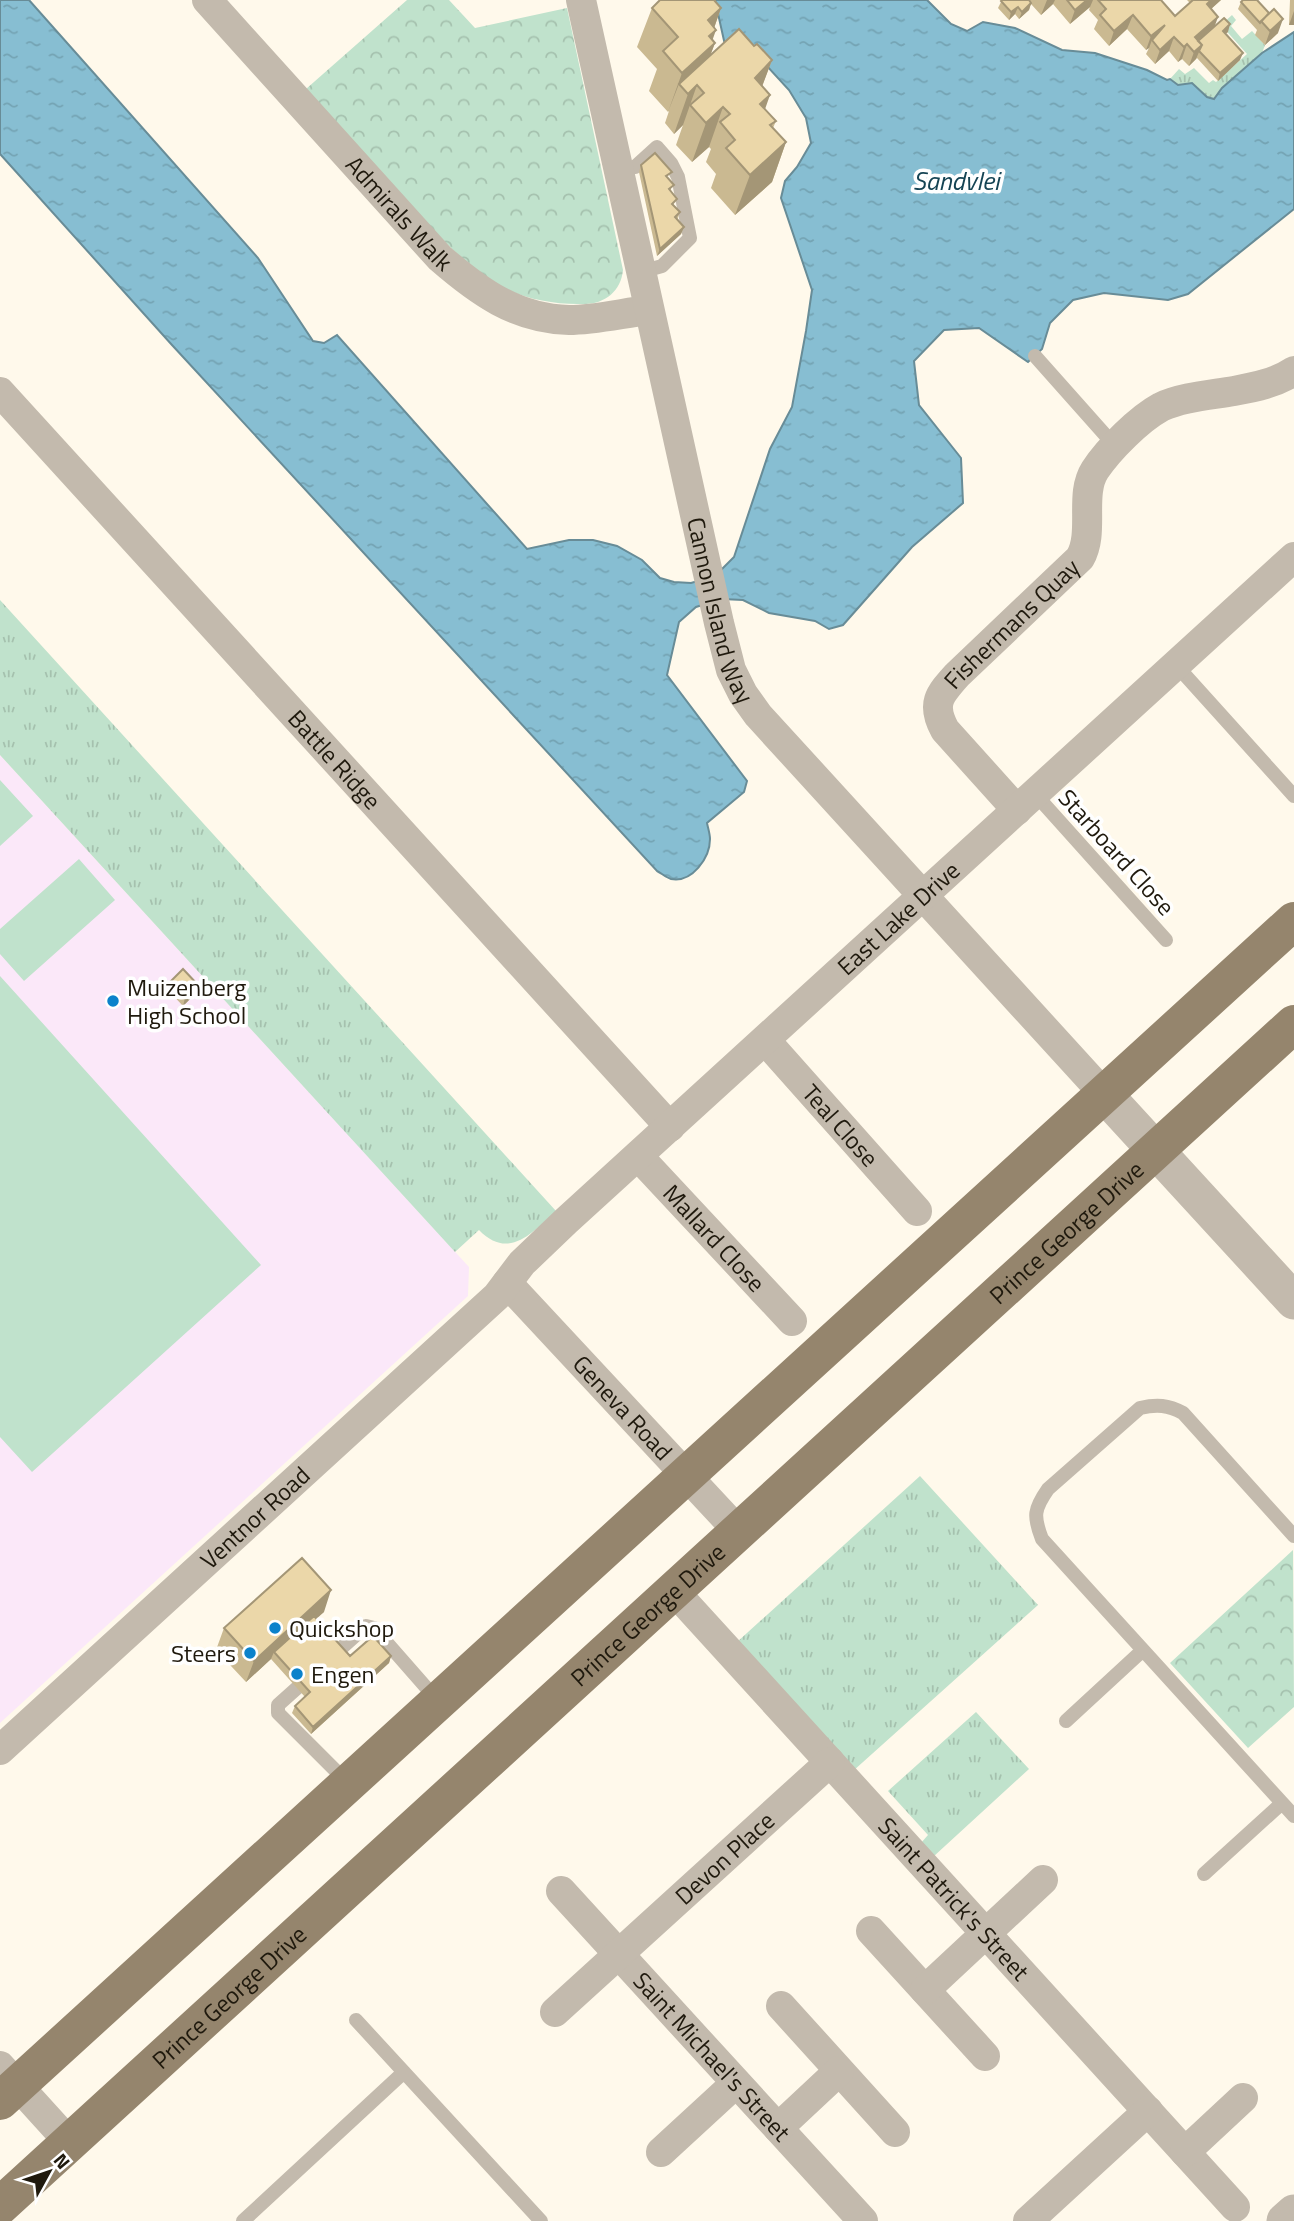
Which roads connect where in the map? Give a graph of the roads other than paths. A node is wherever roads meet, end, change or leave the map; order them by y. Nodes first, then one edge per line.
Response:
1 (207, 0) edge
2 (581, 0) edge
3 (618, 169) junction
4 (641, 272) junction
5 (649, 310) junction
6 (1035, 356) dead end
7 (1294, 371) edge
8 (0, 392) edge
9 (1115, 446) junction
10 (1294, 557) edge
11 (1176, 665) junction
12 (1294, 796) edge
13 (1026, 802) junction
14 (923, 897) junction
15 (1294, 921) edge
16 (1166, 940) dead end
17 (1294, 1024) edge
18 (765, 1040) junction
19 (1104, 1094) junction
20 (670, 1127) junction
21 (1156, 1151) junction
22 (638, 1156) junction
23 (917, 1211) dead end
24 (507, 1283) junction
25 (1294, 1301) edge
26 (792, 1321) dead end
27 (686, 1475) junction
28 (738, 1532) junction
29 (1294, 1536) edge
30 (674, 1591) junction
31 (1143, 1650) junction
32 (337, 1651) edge
33 (297, 1688) edge
34 (438, 1701) junction
35 (1066, 1721) dead end
36 (0, 1750) edge
37 (830, 1762) junction
38 (348, 1783) junction
39 (1282, 1803) junction
40 (1294, 1816) edge
41 (1204, 1874) dead end
42 (1044, 1880) dead end
43 (561, 1891) dead end
44 (871, 1931) dead end
45 (986, 1933) junction
46 (618, 1954) junction
47 (925, 1990) junction
48 (781, 2006) dead end
49 (555, 2012) dead end
50 (356, 2020) dead end
51 (985, 2056) dead end
52 (839, 2071) junction
53 (404, 2072) junction
54 (736, 2083) junction
55 (6, 2084) edge
56 (1243, 2098) dead end
57 (1148, 2110) junction
58 (778, 2128) junction
59 (895, 2132) dead end
60 (69, 2142) junction
61 (661, 2152) dead end
62 (1185, 2152) junction
63 (0, 2206) edge
64 (1235, 2207) dead end
65 (1294, 2213) edge
66 (533, 2218) edge
67 (859, 2220) edge
68 (243, 2221) edge
69 (1028, 2221) edge
70 (1285, 2221) edge

1 - 5 street, Admirals Walk
2 - 3 street, Cannon Island Way
3 - 4 street, Cannon Island Way
3 - 4 lane
4 - 5 street, Cannon Island Way
5 - 14 street, Cannon Island Way
6 - 9 lane
7 - 9 street, Fishermans Quay
8 - 20 street, Battle Ridge
9 - 13 street, Fishermans Quay
10 - 11 street, East Lake Drive
11 - 12 lane
11 - 13 street, East Lake Drive
13 - 14 street, East Lake Drive
13 - 16 lane, Starboard Close
14 - 18 street, East Lake Drive
14 - 19 street, Cannon Island Way
15 - 19 main road
17 - 21 main road, Prince George Drive
18 - 20 street, East Lake Drive
18 - 23 street, Teal Close
19 - 21 street
19 - 27 main road
20 - 22 street, East Lake Drive
21 - 25 street
21 - 28 main road, Prince George Drive
22 - 24 street, East Lake Drive
22 - 26 street, Mallard Close
24 - 27 street, Geneva Road
24 - 36 street, Ventnor Road
27 - 28 street, Geneva Road
27 - 34 main road
28 - 30 main road, Prince George Drive
29 - 31 lane
30 - 37 street, Saint Patrick's Street
30 - 60 main road, Prince George Drive
31 - 35 lane
31 - 39 lane
32 - 34 lane
33 - 38 lane
34 - 38 main road
37 - 45 street, Saint Patrick's Street
37 - 46 street, Devon Place
38 - 55 main road
39 - 40 lane
39 - 41 lane
42 - 45 street
43 - 46 street, Saint Michael's Street
44 - 47 street
45 - 47 street
45 - 57 street, Saint Patrick's Street
46 - 49 street, Devon Place
46 - 54 street, Saint Michael's Street
47 - 51 street
48 - 52 street
50 - 53 lane
52 - 58 street
52 - 59 street
53 - 66 lane
53 - 68 lane
54 - 58 street, Saint Michael's Street
54 - 61 street
55 - 60 street
56 - 62 street
57 - 62 street, Saint Patrick's Street
57 - 69 street
58 - 67 street, Saint Michael's Street
60 - 63 main road, Prince George Drive
62 - 64 street, Saint Patrick's Street
65 - 70 street

